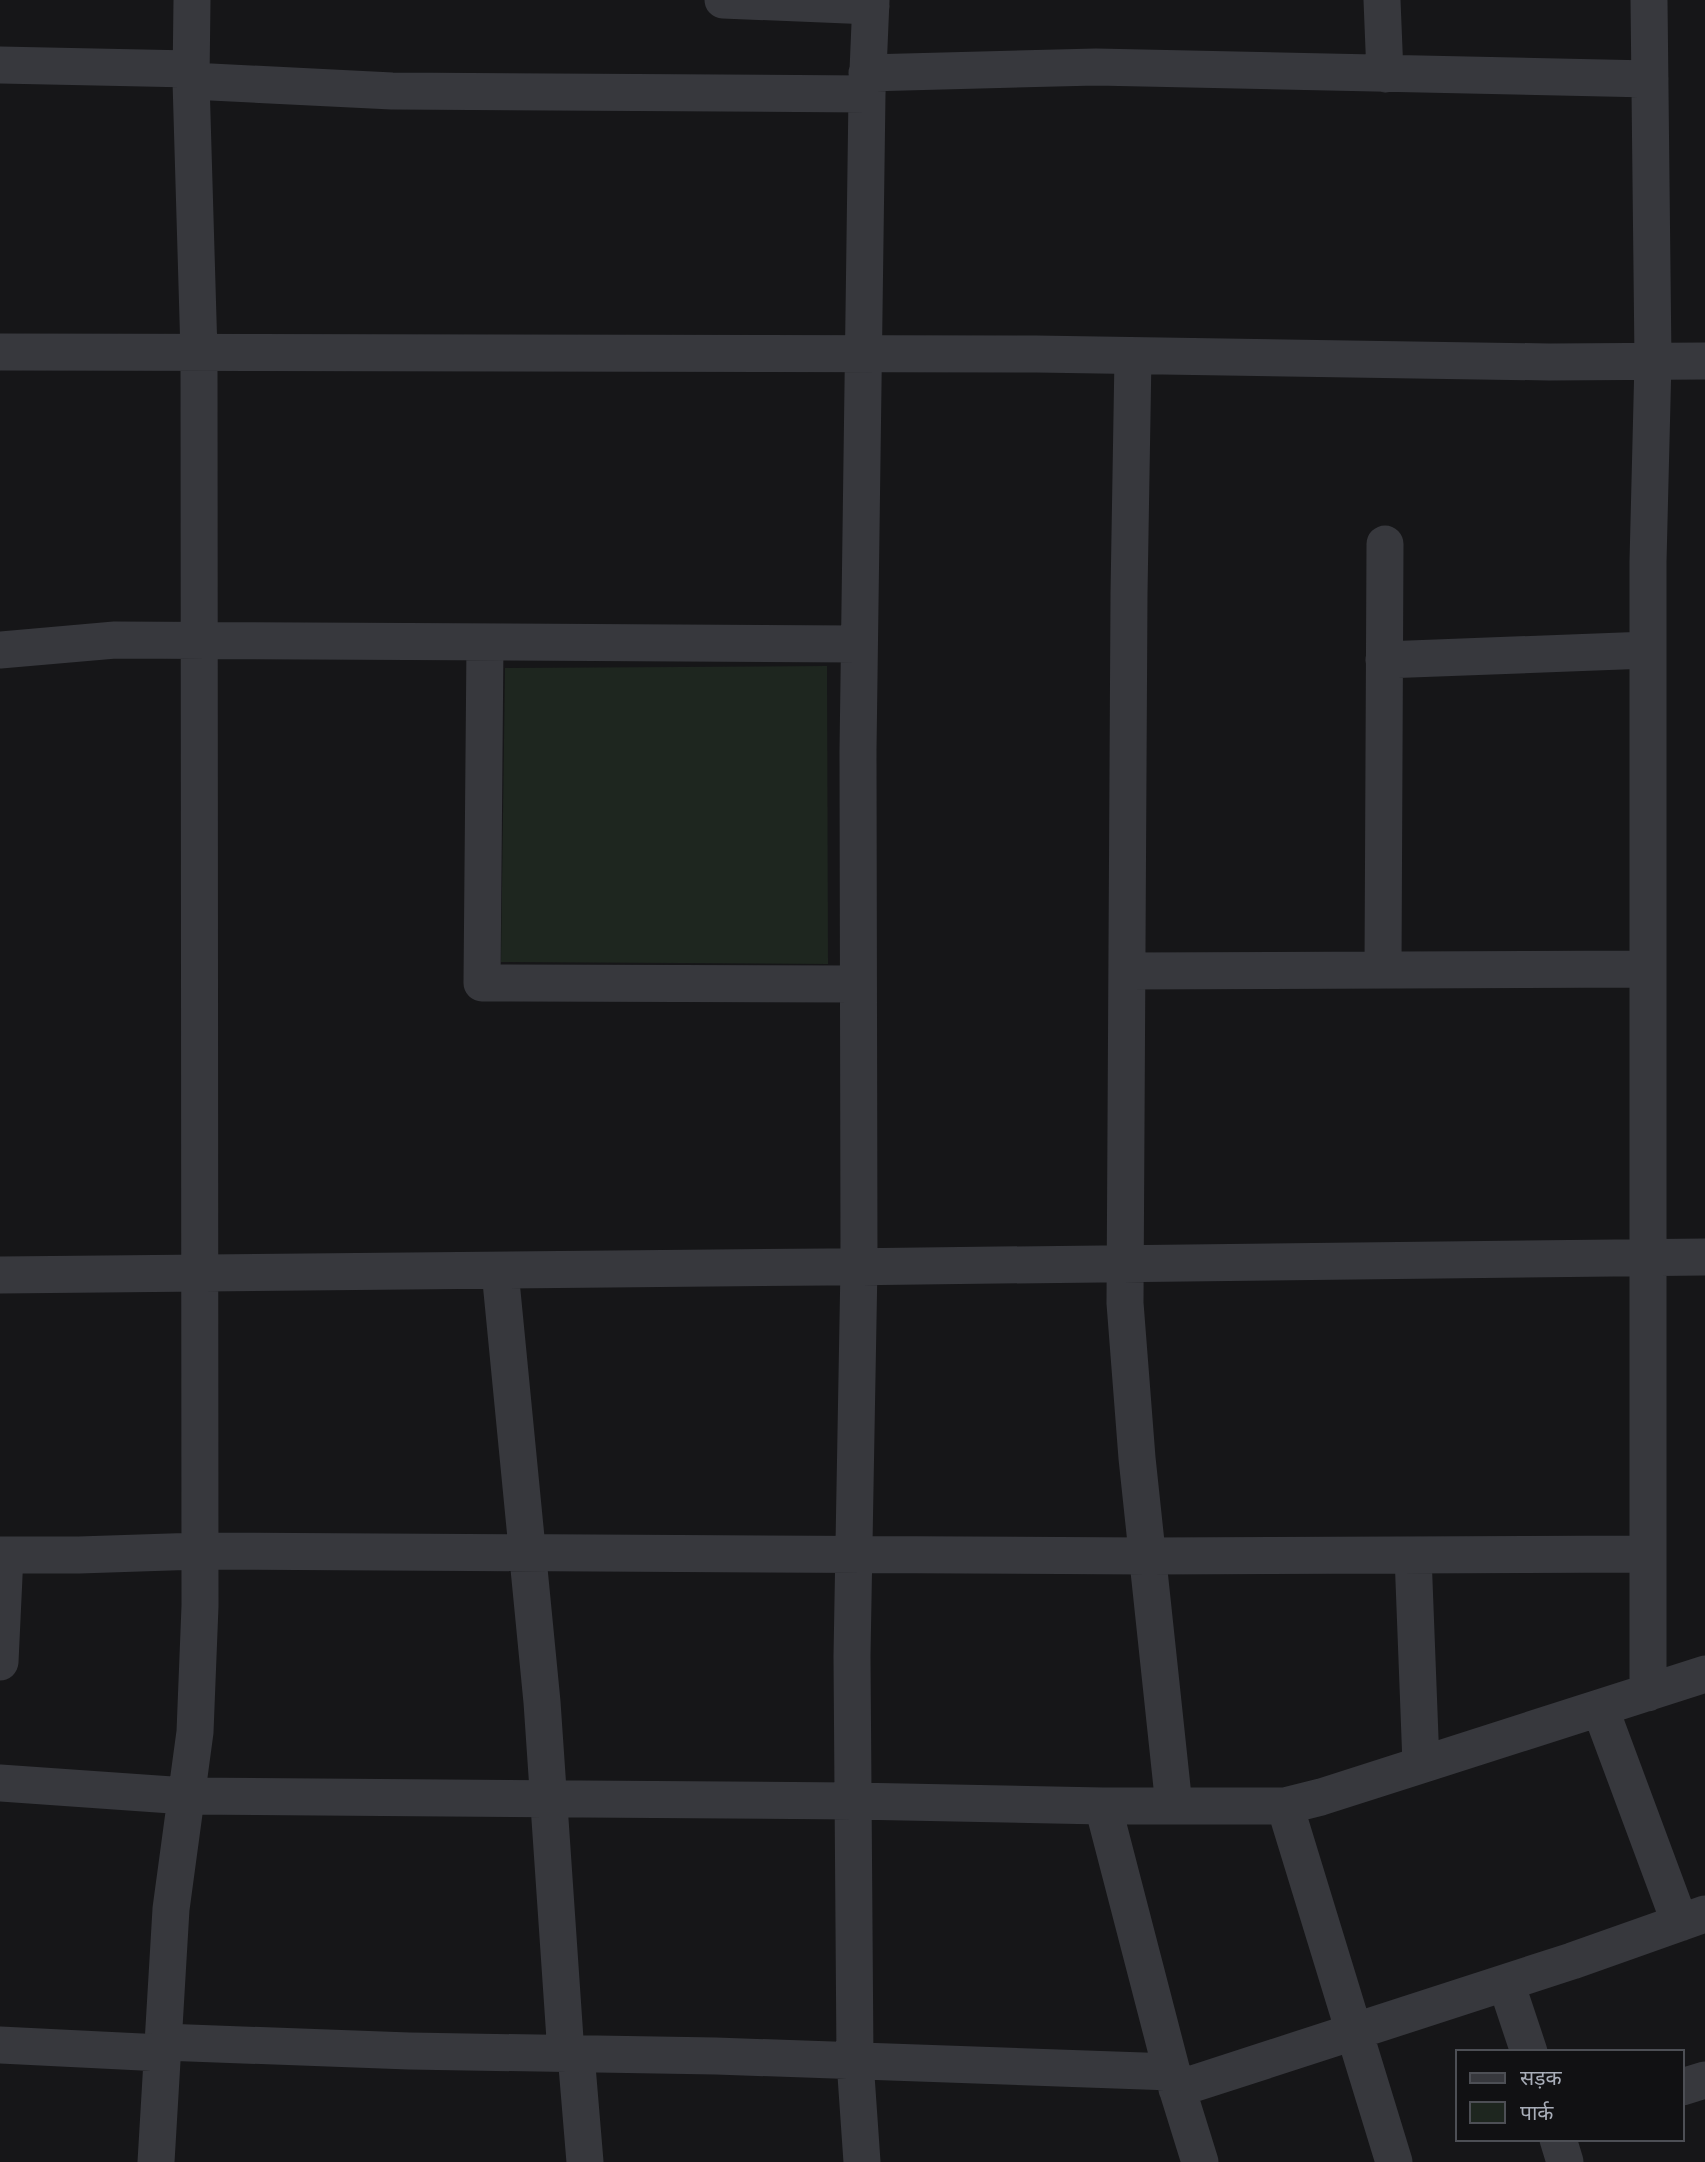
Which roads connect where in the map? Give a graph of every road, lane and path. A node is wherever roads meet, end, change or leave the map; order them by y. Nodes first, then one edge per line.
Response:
1 (192, 0) edge
2 (723, 0) edge
3 (1382, 0) edge
4 (1649, 0) edge
5 (871, 3) edge
6 (0, 65) edge
7 (1385, 74) junction
8 (191, 75) junction
9 (1650, 79) junction
10 (867, 84) junction
11 (0, 352) edge
12 (199, 353) junction
13 (865, 355) junction
14 (1133, 356) junction
15 (1653, 361) junction
16 (1705, 361) edge
17 (1385, 544) dead end
18 (200, 641) junction
19 (485, 642) junction
20 (859, 644) junction
21 (0, 650) edge
22 (1648, 650) junction
23 (1384, 660) junction
24 (1648, 969) junction
25 (1383, 970) junction
26 (1127, 971) junction
27 (858, 984) junction
28 (1705, 1257) edge
29 (1647, 1258) junction
30 (1125, 1263) junction
31 (859, 1265) junction
32 (500, 1271) junction
33 (199, 1273) junction
34 (0, 1275) edge
35 (200, 1551) junction
36 (528, 1554) junction
37 (1648, 1554) junction
38 (2, 1555) edge
39 (854, 1555) junction
40 (1413, 1555) junction
41 (1148, 1556) junction
42 (0, 1662) edge
43 (1705, 1674) edge
44 (1648, 1693) junction
45 (1600, 1708) junction
46 (1421, 1764) junction
47 (0, 1783) edge
48 (186, 1796) junction
49 (548, 1798) junction
50 (853, 1801) junction
51 (1174, 1806) junction
52 (1285, 1806) junction
53 (1103, 1807) junction
54 (1692, 1919) edge
55 (1506, 1983) junction
56 (1353, 2032) junction
57 (0, 2045) edge
58 (163, 2048) junction
59 (1528, 2050) edge
60 (571, 2054) junction
61 (855, 2061) junction
62 (1174, 2080) junction
63 (1705, 2080) edge
64 (1684, 2086) edge
65 (1559, 2141) edge
66 (156, 2162) edge
67 (585, 2162) edge
68 (862, 2162) edge
69 (1200, 2162) edge
70 (1394, 2162) edge
71 (1565, 2162) edge

1 - 8 street
2 - 5 street
3 - 7 street
4 - 9 street
5 - 10 street
6 - 8 street
7 - 9 street
7 - 10 street
8 - 10 street
8 - 12 street
9 - 15 street
10 - 13 street
11 - 12 street
12 - 13 street
12 - 18 street
13 - 14 street
13 - 20 street
14 - 15 street
14 - 26 street
15 - 16 street
15 - 22 street
17 - 23 street
18 - 19 street
18 - 21 street
18 - 33 street
19 - 20 street
19 - 27 street
20 - 27 street
22 - 23 street
22 - 24 street
23 - 25 street
24 - 25 street
24 - 29 street
25 - 26 street
26 - 30 street
27 - 31 street
28 - 29 street
29 - 30 street
29 - 37 street
30 - 31 street
30 - 41 street
31 - 32 street
31 - 39 street
32 - 33 street
32 - 36 street
33 - 34 street
33 - 35 street
35 - 36 street
35 - 38 street
35 - 48 street
36 - 39 street
36 - 49 street
37 - 40 street
37 - 44 street
38 - 42 street
39 - 41 street
39 - 50 street
40 - 41 street
40 - 46 street
41 - 51 street
43 - 44 street
44 - 45 street
45 - 46 street
45 - 54 street
46 - 52 street
47 - 48 street
48 - 49 street
48 - 58 street
49 - 50 street
49 - 60 street
50 - 53 street
50 - 61 street
51 - 52 street
51 - 53 street
52 - 56 street
53 - 62 street
54 - 55 street
55 - 56 street
55 - 59 street
56 - 62 street
56 - 70 street
57 - 58 street
58 - 60 street
58 - 66 street
60 - 61 street
60 - 67 street
61 - 62 street
61 - 68 street
62 - 69 street
63 - 64 street
65 - 71 street

